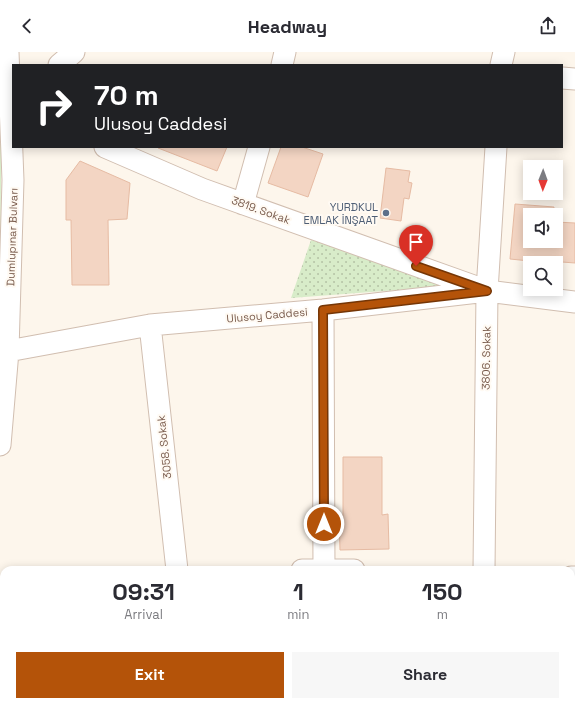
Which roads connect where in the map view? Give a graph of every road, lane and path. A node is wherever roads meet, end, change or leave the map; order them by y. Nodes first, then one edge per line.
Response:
1 (8, 52) edge
2 (74, 52) edge
3 (285, 52) edge
4 (504, 52) edge
5 (60, 64) edge
6 (282, 64) edge
7 (502, 64) edge
8 (563, 78) edge
9 (575, 79) edge
10 (12, 106) edge
11 (13, 148) edge
12 (107, 148) edge
13 (259, 148) edge
14 (496, 148) edge
15 (243, 204) junction
16 (487, 291) junction
17 (575, 302) edge
18 (323, 310) junction
19 (150, 325) junction
20 (8, 351) junction
21 (0, 445) edge
22 (177, 566) edge
23 (324, 566) edge
24 (484, 566) edge

1 - 10 street, Dumlupınar Bulvarı
2 - 5 street
3 - 6 street
4 - 7 street
8 - 9 street
11 - 20 street, Dumlupınar Bulvarı
12 - 15 street, 3819. Sokak
13 - 15 street
14 - 16 street, 3806. Sokak
15 - 16 street, 3819. Sokak
16 - 17 street, Ulusoy Caddesi
16 - 18 street, Ulusoy Caddesi
16 - 24 street, 3806. Sokak
18 - 19 street, Ulusoy Caddesi
18 - 23 street
19 - 20 street, Ulusoy Caddesi
19 - 22 street, 3058. Sokak
20 - 21 street, Dumlupınar Bulvarı

